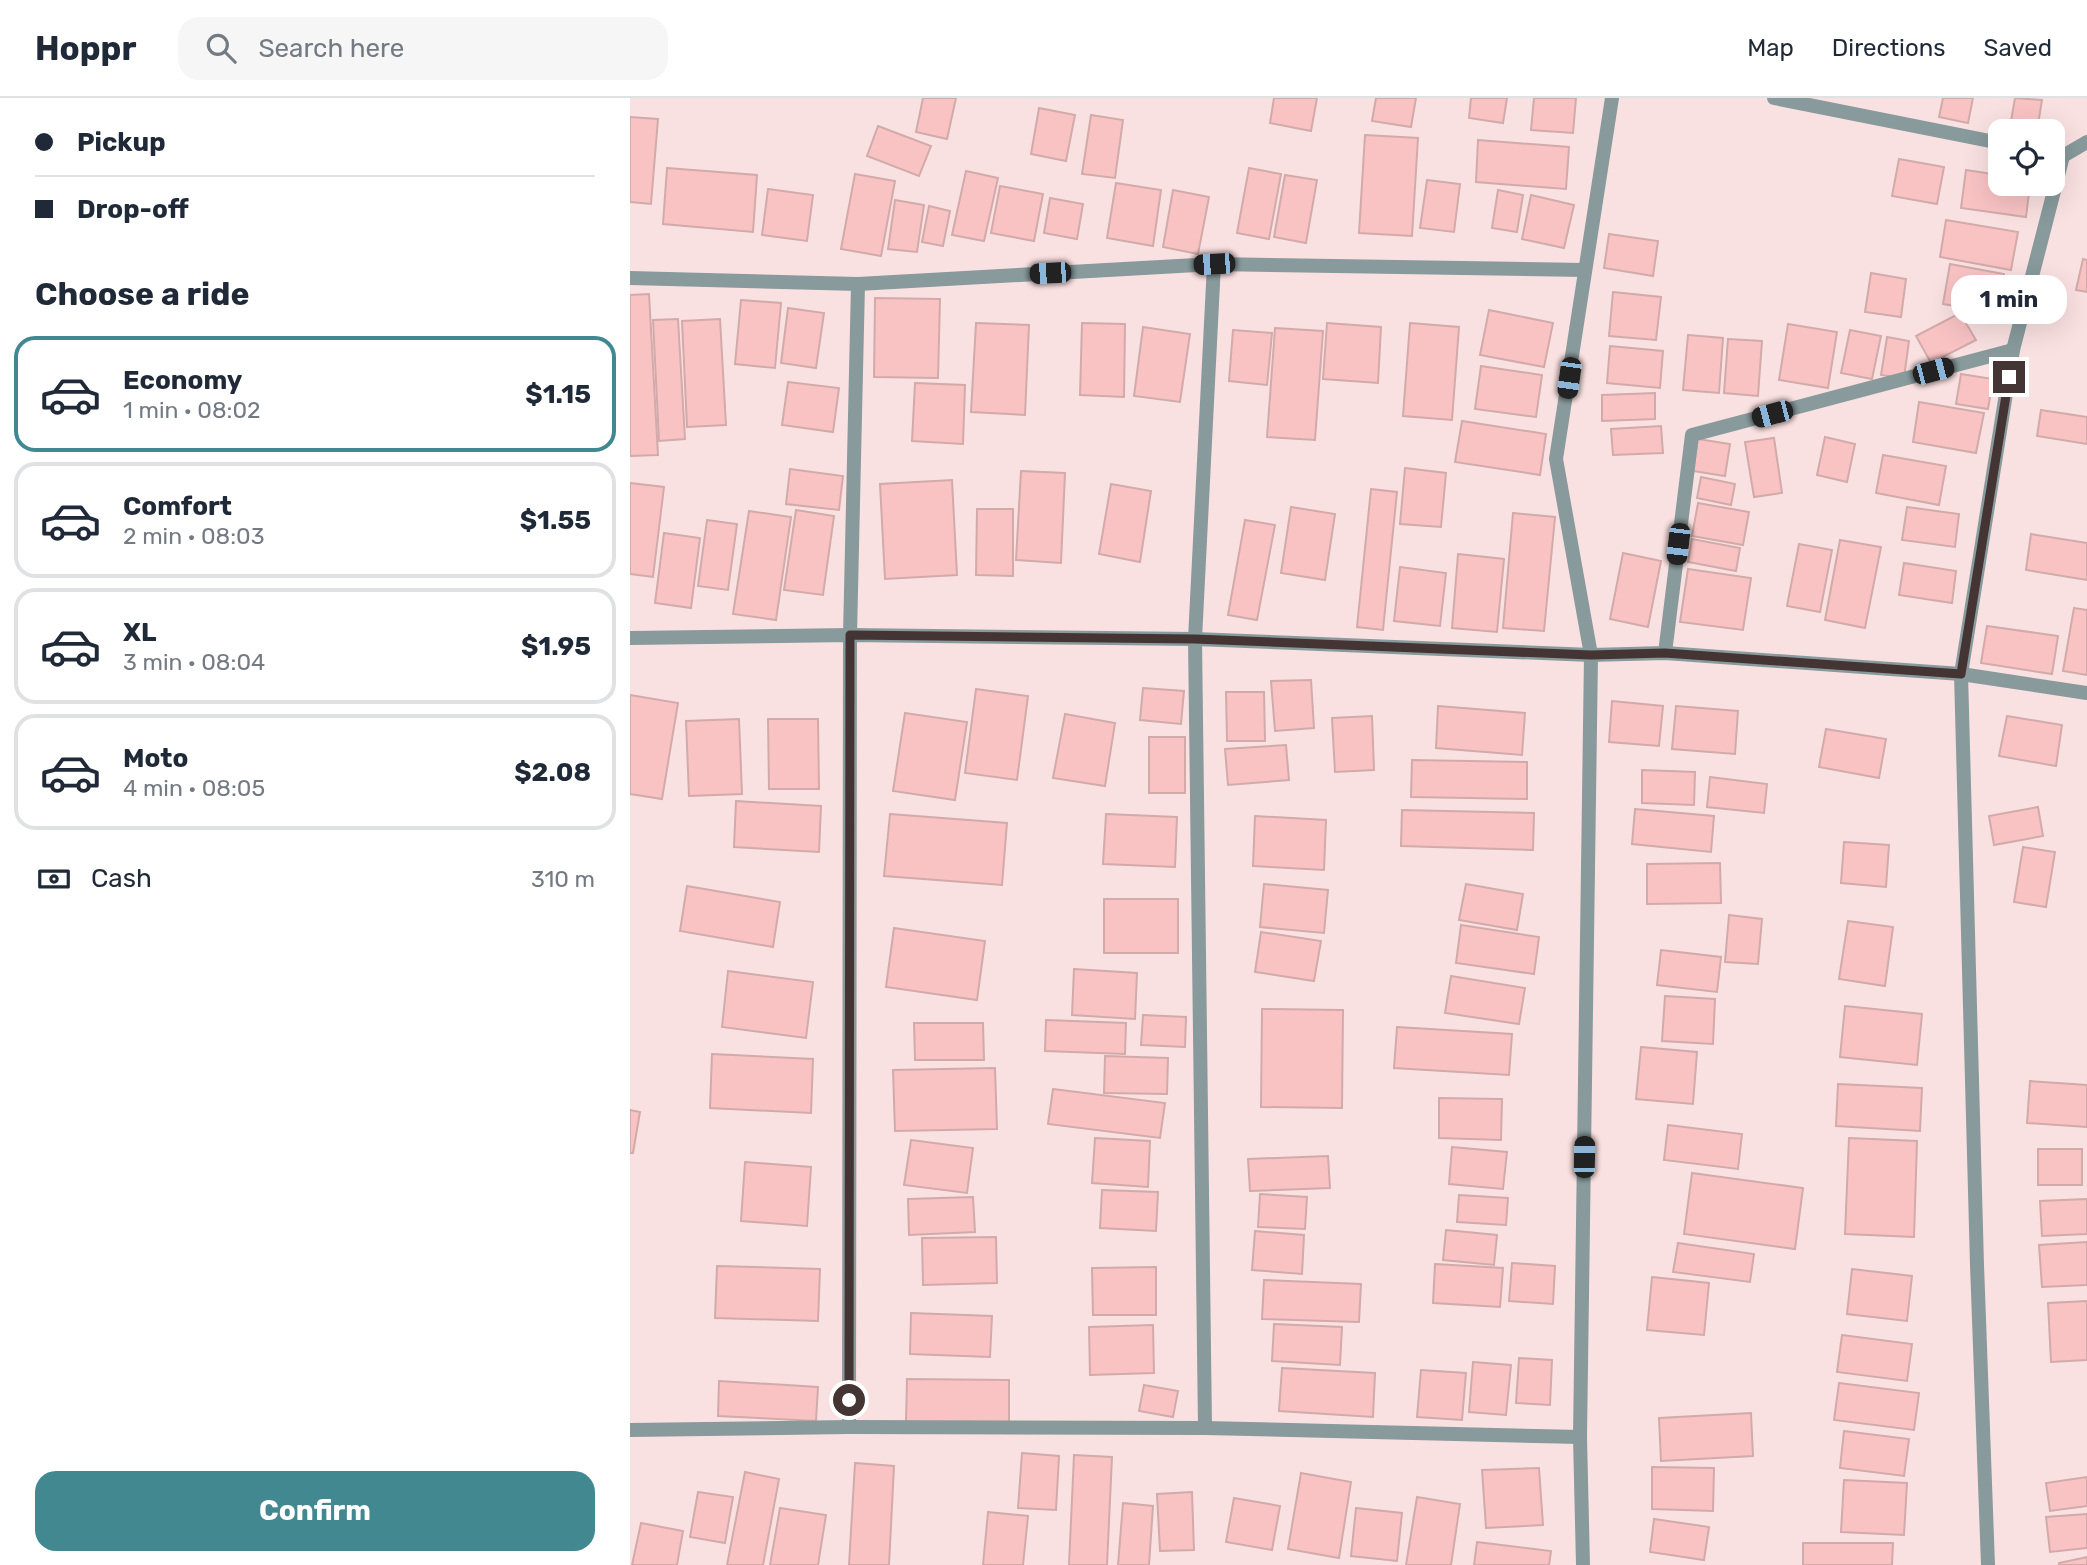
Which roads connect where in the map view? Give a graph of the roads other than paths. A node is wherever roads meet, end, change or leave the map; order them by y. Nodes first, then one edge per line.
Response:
1 (1612, 98) edge
2 (1774, 98) edge
3 (1988, 141) edge
4 (2087, 142) edge
5 (2065, 152) edge
6 (2048, 196) edge
7 (1214, 264) junction
8 (1585, 270) junction
9 (630, 278) edge
10 (858, 284) junction
11 (2013, 349) junction
12 (850, 635) junction
13 (630, 638) edge
14 (1195, 639) junction
15 (1665, 653) junction
16 (1591, 655) junction
17 (1961, 674) junction
18 (2087, 693) edge
19 (849, 1427) junction
20 (1205, 1428) junction
21 (630, 1430) edge
22 (1580, 1437) junction
23 (1583, 1565) edge
24 (1988, 1565) edge

1 - 8 street
2 - 3 street
4 - 5 street
6 - 11 street
7 - 8 street
7 - 10 street
7 - 14 street
8 - 16 street
9 - 10 street
10 - 12 street
11 - 15 street
11 - 17 street
12 - 13 street
12 - 14 street
12 - 19 street
14 - 16 street
14 - 20 street
15 - 16 street
15 - 17 street
16 - 22 street
17 - 18 street
17 - 24 street
19 - 20 street
19 - 21 street
20 - 22 street
22 - 23 street

